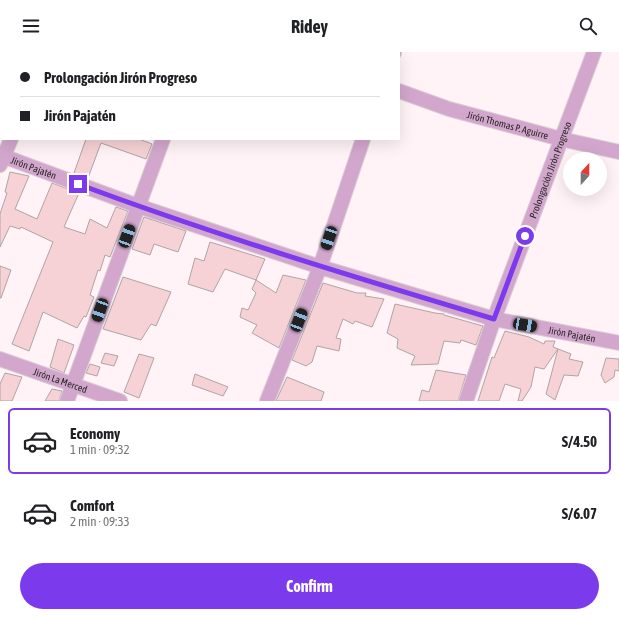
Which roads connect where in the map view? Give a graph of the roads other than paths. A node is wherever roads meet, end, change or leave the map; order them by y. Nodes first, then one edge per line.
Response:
1 (594, 52) edge
2 (400, 91) edge
3 (561, 139) junction
4 (10, 140) edge
5 (164, 140) edge
6 (363, 140) edge
7 (619, 152) edge
8 (1, 159) edge
9 (138, 206) junction
10 (320, 267) junction
11 (494, 319) junction
12 (619, 343) edge
13 (0, 359) edge
14 (72, 384) junction
15 (67, 401) edge
16 (120, 401) edge
17 (267, 401) edge
18 (466, 401) edge

1 - 3 street, Prolongación Jirón Progreso
2 - 3 street, Jirón Thomas P. Aguirre
3 - 7 street, Jirón Thomas P. Aguirre
3 - 11 street, Prolongación Jirón Progreso
4 - 8 street
5 - 9 street
6 - 10 street
8 - 9 street, Jirón Pajatén
9 - 10 street, Jirón Pajatén
9 - 14 street
10 - 11 street, Jirón Pajatén
10 - 17 street
11 - 12 street, Jirón Pajatén
11 - 18 street, Prolongación Jirón Progreso
13 - 14 street, Jirón La Merced
14 - 15 street
14 - 16 street, Jirón La Merced

